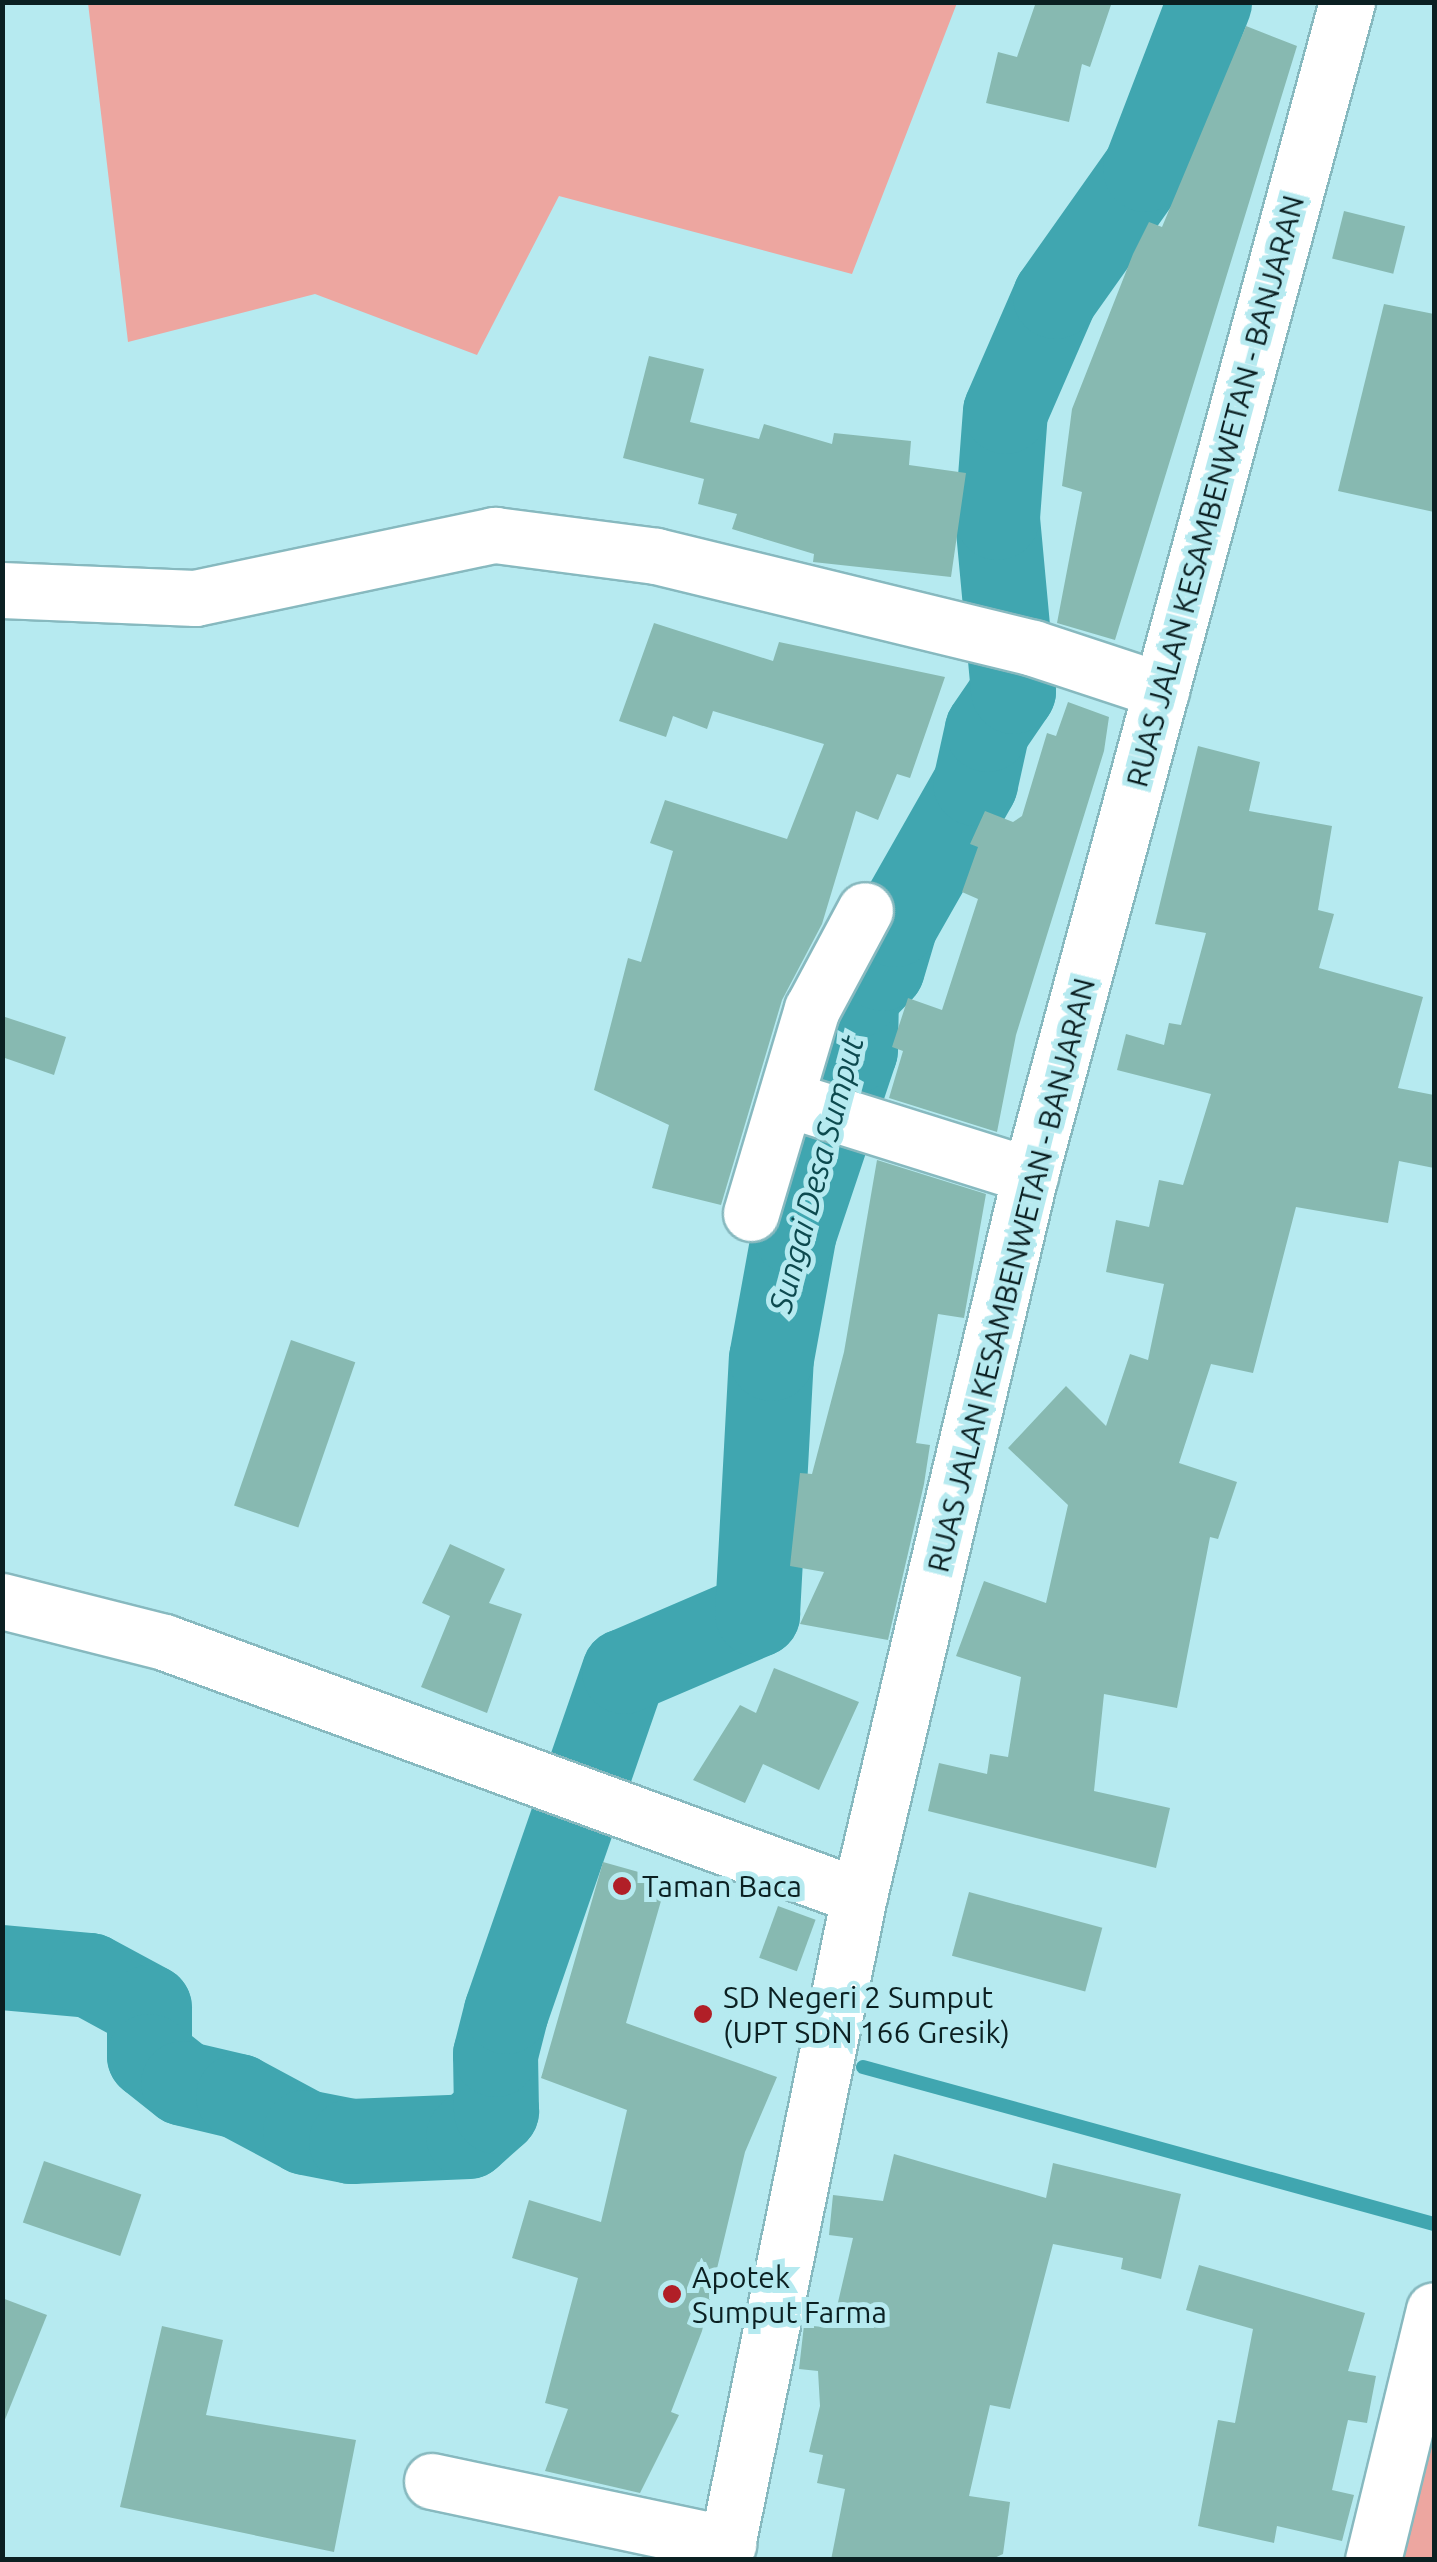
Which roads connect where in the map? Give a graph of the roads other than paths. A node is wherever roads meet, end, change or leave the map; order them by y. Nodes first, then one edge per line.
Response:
1 (1347, 2) edge
2 (2, 590) edge
3 (1161, 690) junction
4 (865, 910) dead end
5 (812, 1108) junction
6 (1030, 1175) junction
7 (751, 1213) dead end
8 (2, 1601) edge
9 (860, 1896) junction
10 (1434, 2310) edge
11 (432, 2481) dead end
12 (726, 2552) edge
13 (1374, 2560) edge

1 - 3 street, RUAS JALAN KESAMBENWETAN - BANJARAN
2 - 3 street
3 - 6 street, RUAS JALAN KESAMBENWETAN - BANJARAN
4 - 5 street
5 - 6 street
5 - 7 street
6 - 9 street, RUAS JALAN KESAMBENWETAN - BANJARAN
8 - 9 street
9 - 12 street, RUAS JALAN KESAMBENWETAN - BANJARAN
10 - 13 street
11 - 12 street

